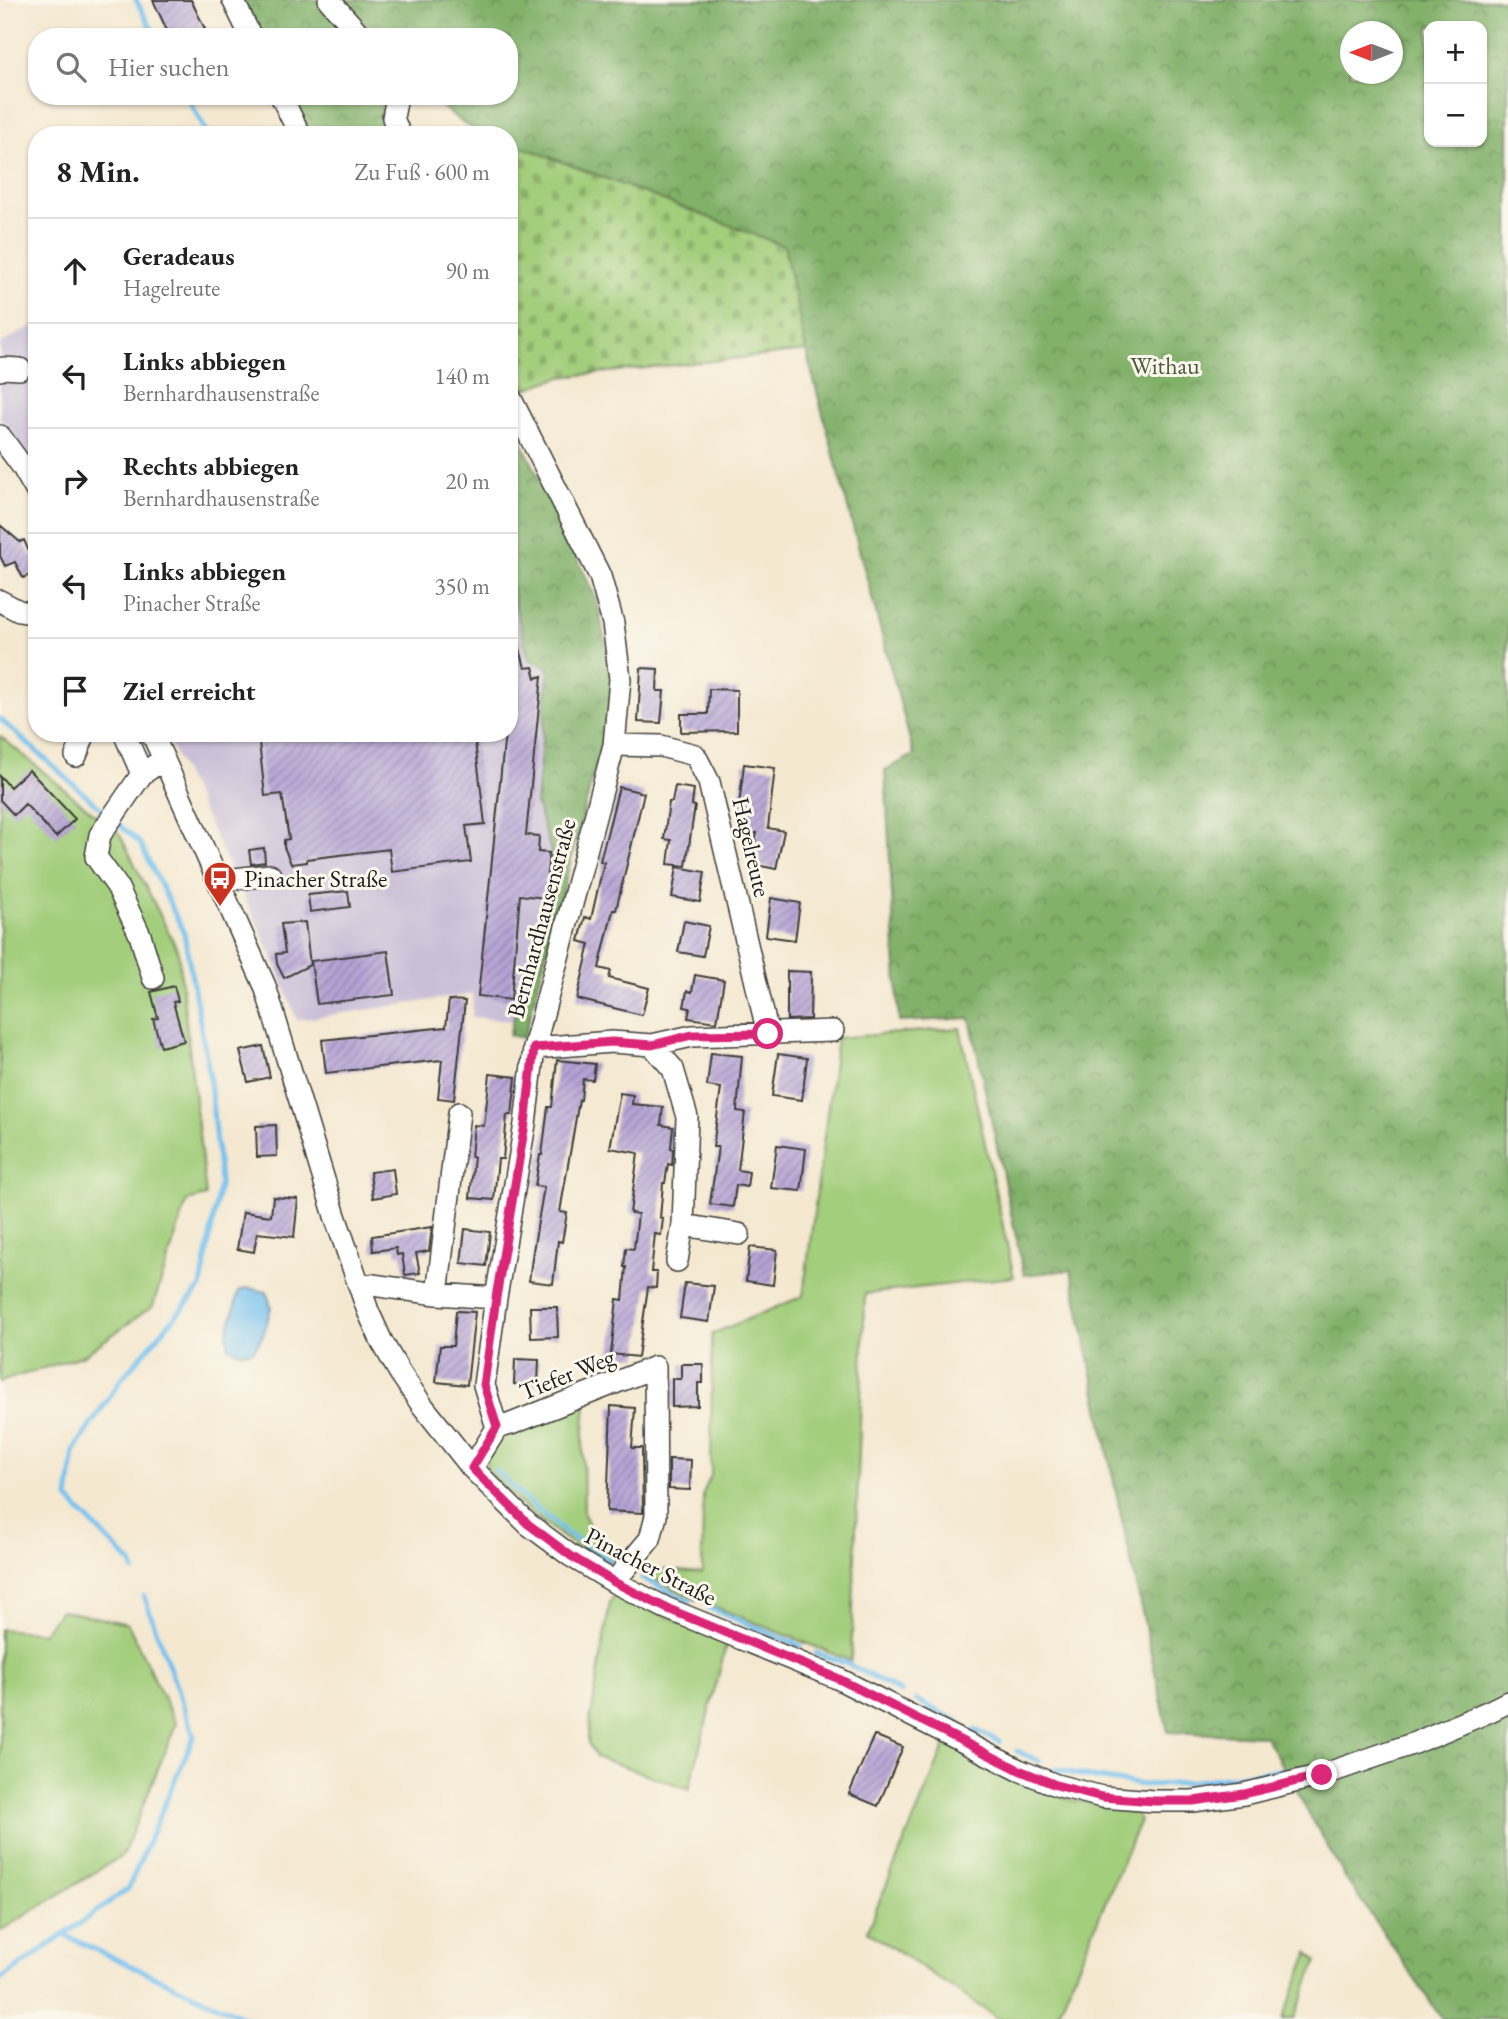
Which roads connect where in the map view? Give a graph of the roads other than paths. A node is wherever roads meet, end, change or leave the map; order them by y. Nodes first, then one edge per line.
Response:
1 (233, 0) edge
2 (329, 0) edge
3 (247, 28) edge
4 (354, 28) edge
5 (285, 105) edge
6 (395, 105) edge
7 (296, 126) edge
8 (396, 126) edge
9 (518, 413) edge
10 (0, 436) edge
11 (28, 476) edge
12 (0, 601) edge
13 (28, 612) edge
14 (81, 742) edge
15 (128, 742) edge
16 (156, 742) edge
17 (614, 745) junction
18 (76, 756) dead end
19 (164, 759) junction
20 (142, 774) junction
21 (270, 876) dead end
22 (220, 885) junction
23 (153, 978) dead end
24 (833, 1031) dead end
25 (768, 1034) junction
26 (652, 1045) junction
27 (534, 1048) junction
28 (459, 1113) dead end
29 (683, 1225) junction
30 (739, 1234) dead end
31 (677, 1261) dead end
32 (358, 1283) junction
33 (437, 1294) junction
34 (496, 1298) junction
35 (497, 1427) junction
36 (472, 1468) junction
37 (614, 1582) junction
38 (1508, 1702) edge

1 - 3 street
2 - 4 street
5 - 7 street
6 - 8 street
9 - 17 street, Bernhardhausenstraße
10 - 11 street
12 - 13 street
14 - 18 street
15 - 20 street
16 - 19 street, Pinacher Straße
17 - 25 street, Hagelreute
17 - 27 street, Bernhardhausenstraße
19 - 20 street
19 - 22 street, Pinacher Straße
20 - 23 street
21 - 22 street
22 - 32 street, Pinacher Straße
24 - 25 street
25 - 26 street
26 - 27 street
26 - 29 street
27 - 34 street, Bernhardhausenstraße
28 - 33 street
29 - 30 street
29 - 31 street
32 - 33 street
32 - 36 street, Pinacher Straße
33 - 34 street
34 - 35 street, Bernhardhausenstraße
35 - 36 street
35 - 37 street, Tiefer Weg
36 - 37 street, Pinacher Straße
37 - 38 street, Pinacher Straße

